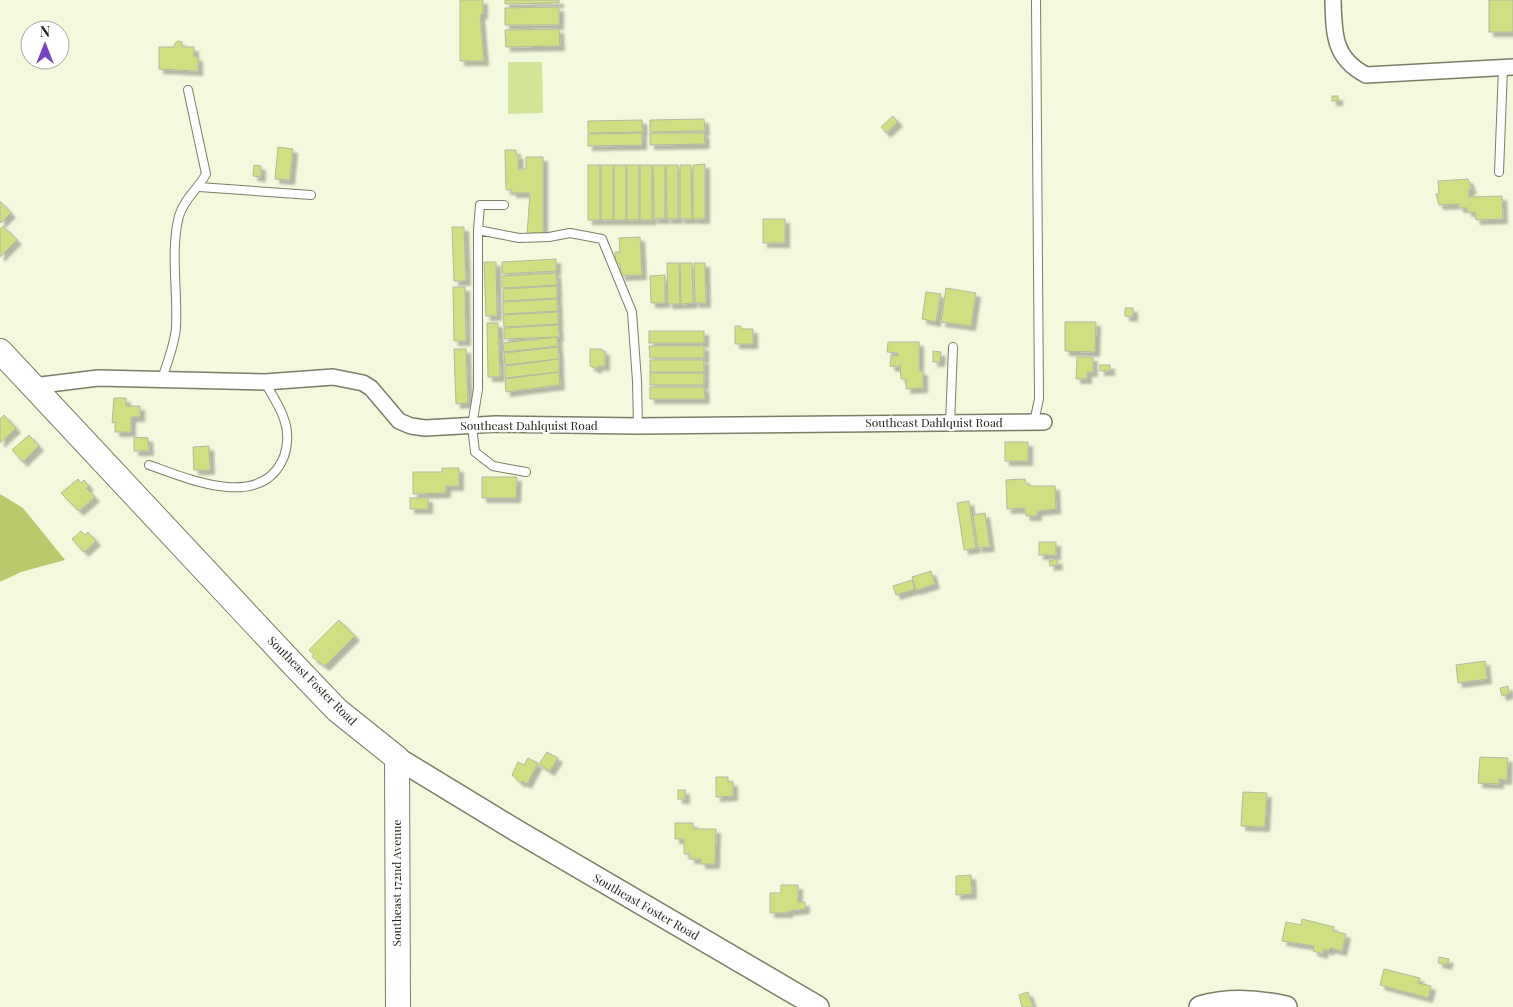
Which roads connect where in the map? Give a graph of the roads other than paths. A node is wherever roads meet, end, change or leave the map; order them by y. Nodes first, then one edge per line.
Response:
1 (1036, 0) edge
2 (1334, 0) edge
3 (1508, 67) edge
4 (188, 90) dead end
5 (1499, 172) dead end
6 (199, 187) junction
7 (311, 194) dead end
8 (504, 205) dead end
9 (478, 230) junction
10 (953, 347) dead end
11 (0, 351) edge
12 (162, 379) junction
13 (265, 382) junction
14 (33, 386) junction
15 (1039, 422) joint
16 (950, 424) junction
17 (472, 426) junction
18 (638, 426) junction
19 (149, 465) dead end
20 (526, 472) dead end
21 (397, 758) junction
22 (398, 1007) edge
23 (818, 1007) edge
24 (1200, 1007) edge
25 (1286, 1007) edge

1 - 15 lane
2 - 3 street
3 - 5 lane
4 - 6 lane
6 - 7 lane
6 - 12 lane
8 - 9 lane
9 - 17 lane
9 - 18 lane
10 - 16 lane
11 - 14 main road, Southeast Foster Road
12 - 13 street, Southeast Dahlquist Road
12 - 14 street, Southeast Dahlquist Road
13 - 17 street, Southeast Dahlquist Road
13 - 19 lane
14 - 21 main road, Southeast Foster Road
15 - 16 street, Southeast Dahlquist Road
16 - 18 street, Southeast Dahlquist Road
17 - 18 street, Southeast Dahlquist Road
17 - 20 lane
21 - 22 main road, Southeast 172nd Avenue
21 - 23 main road, Southeast Foster Road
24 - 25 main road

